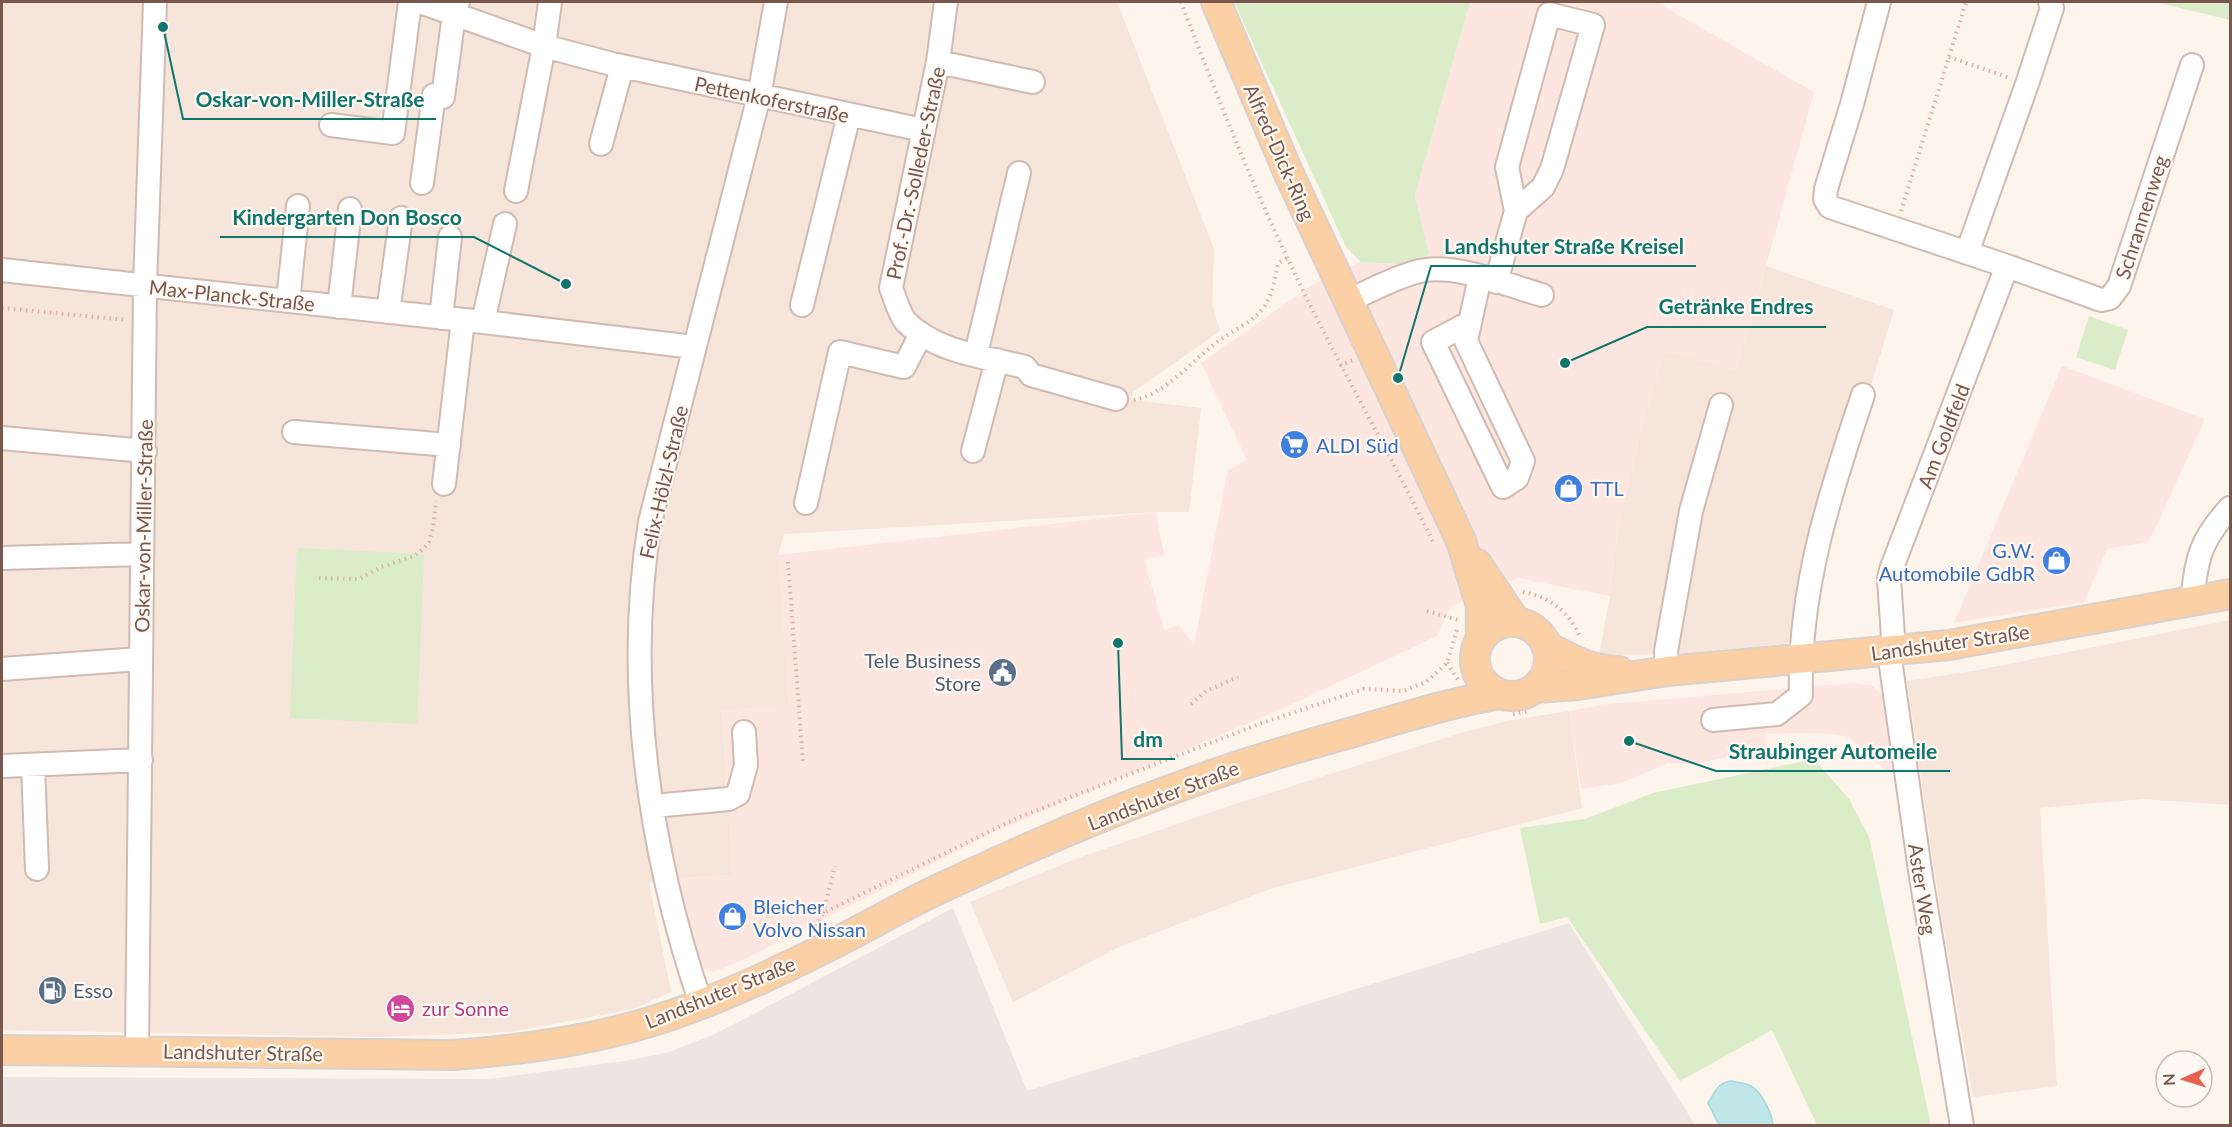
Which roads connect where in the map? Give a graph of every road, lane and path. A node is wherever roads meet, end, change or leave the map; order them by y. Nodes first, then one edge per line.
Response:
1 (155, 2) edge
2 (410, 2) edge
3 (420, 2) edge
4 (550, 2) edge
5 (776, 2) edge
6 (946, 2) edge
7 (1181, 2) edge
8 (1215, 2) edge
9 (1879, 2) edge
10 (1966, 2) edge
11 (2050, 2) edge
12 (456, 8) edge
13 (544, 46) junction
14 (1948, 57) junction
15 (938, 62) junction
16 (2192, 65) dead end
17 (622, 67) junction
18 (1033, 82) dead end
19 (2027, 84) junction
20 (759, 96) junction
21 (849, 115) junction
22 (331, 125) dead end
23 (923, 130) junction
24 (601, 144) dead end
25 (1019, 173) dead end
26 (422, 183) dead end
27 (516, 191) dead end
28 (298, 206) dead end
29 (350, 209) dead end
30 (1516, 211) junction
31 (401, 218) dead end
32 (505, 224) dead end
33 (1895, 229) junction
34 (450, 237) dead end
35 (1967, 253) junction
36 (1287, 258) junction
37 (2007, 266) junction
38 (2, 270) edge
39 (1488, 280) junction
40 (145, 286) junction
41 (1542, 295) dead end
42 (288, 301) junction
43 (1347, 301) junction
44 (802, 305) dead end
45 (339, 307) junction
46 (2, 308) edge
47 (388, 312) junction
48 (462, 320) junction
49 (146, 322) junction
50 (1468, 323) junction
51 (921, 334) junction
52 (694, 347) junction
53 (987, 357) junction
54 (1863, 395) dead end
55 (1116, 399) joint
56 (1721, 405) dead end
57 (294, 432) dead end
58 (2, 438) edge
59 (449, 445) junction
60 (145, 451) junction
61 (973, 451) dead end
62 (444, 484) joint
63 (806, 503) dead end
64 (2230, 508) edge
65 (1448, 544) junction
66 (142, 554) junction
67 (2, 558) edge
68 (788, 562) dead end
69 (319, 579) dead end
70 (2230, 594) edge
71 (2192, 602) junction
72 (1427, 611) dead end
73 (1454, 618) dead end
74 (1516, 622) junction
75 (1546, 646) junction
76 (1478, 649) junction
77 (1891, 652) junction
78 (140, 659) junction
79 (1800, 660) junction
80 (2, 669) edge
81 (1667, 671) junction
82 (1238, 677) dead end
83 (1535, 687) junction
84 (1501, 694) junction
85 (1191, 704) dead end
86 (1713, 720) dead end
87 (1393, 721) junction
88 (744, 732) dead end
89 (141, 760) junction
90 (803, 762) dead end
91 (33, 765) junction
92 (2, 766) edge
93 (652, 806) junction
94 (835, 866) dead end
95 (37, 869) dead end
96 (822, 913) dead end
97 (701, 1004) junction
98 (2, 1050) edge
99 (138, 1050) junction
100 (1962, 1125) edge

1 - 40 street, Oskar-von-Miller-Straße
2 - 22 street
3 - 12 street, Pettenkoferstraße
4 - 13 street
5 - 20 street, Felix-Hölzl-Straße
6 - 15 street, Prof.-Dr.-Solleder-Straße
7 - 36 path
8 - 43 main road, Alfred-Dick-Ring
9 - 33 street
10 - 14 path
11 - 19 street
12 - 13 street, Pettenkoferstraße
12 - 26 street
13 - 17 street, Pettenkoferstraße
13 - 27 street
14 - 19 path
14 - 33 path
15 - 18 street
15 - 23 street, Prof.-Dr.-Solleder-Straße
16 - 37 street, Schrannenweg
17 - 20 street, Pettenkoferstraße
17 - 24 street
19 - 35 street
20 - 21 street, Pettenkoferstraße
20 - 52 street, Felix-Hölzl-Straße
21 - 23 street, Pettenkoferstraße
21 - 44 street
23 - 51 street, Prof.-Dr.-Solleder-Straße
25 - 53 street
28 - 42 street
29 - 45 street
30 - 30 street
30 - 39 street
31 - 47 street
32 - 48 street
33 - 35 street
34 - 48 street
35 - 37 street
36 - 55 path
36 - 65 path
37 - 77 street, Am Goldfeld
38 - 40 street, Max-Planck-Straße
39 - 41 street
39 - 43 street
39 - 50 street
40 - 42 street, Max-Planck-Straße
40 - 49 street, Oskar-von-Miller-Straße
42 - 45 street, Max-Planck-Straße
43 - 65 main road, Alfred-Dick-Ring
45 - 47 street, Max-Planck-Straße
46 - 49 path
47 - 48 street, Max-Planck-Straße
48 - 52 street, Max-Planck-Straße
48 - 59 street
49 - 60 street, Oskar-von-Miller-Straße
50 - 50 street
51 - 53 street, Prof.-Dr.-Solleder-Straße
51 - 63 street
52 - 93 street, Felix-Hölzl-Straße
53 - 55 street, Prof.-Dr.-Solleder-Straße
53 - 61 street
54 - 79 street
56 - 81 street
57 - 59 street
58 - 60 street
59 - 62 street
60 - 66 street, Oskar-von-Miller-Straße
62 - 69 path
64 - 71 street
65 - 74 main road, Alfred-Dick-Ring
65 - 76 main road, Alfred-Dick-Ring
66 - 67 street
66 - 78 street, Oskar-von-Miller-Straße
68 - 90 path
70 - 71 main road, Landshuter Straße
71 - 77 main road, Landshuter Straße
72 - 73 path
74 - 75 main road
74 - 76 main road
75 - 81 main road, Landshuter Straße
75 - 83 main road
76 - 84 main road
76 - 87 main road, Landshuter Straße
77 - 79 main road, Landshuter Straße
77 - 100 street, Aster Weg
78 - 80 street
78 - 89 street, Oskar-von-Miller-Straße
79 - 81 main road, Landshuter Straße
79 - 86 street
81 - 83 main road, Landshuter Straße
82 - 85 path
83 - 84 main road
84 - 87 main road, Landshuter Straße
87 - 97 main road, Landshuter Straße
88 - 93 street
89 - 91 street
89 - 99 street, Oskar-von-Miller-Straße
91 - 92 street
91 - 95 street
93 - 97 street, Felix-Hölzl-Straße
94 - 96 path
97 - 99 main road, Landshuter Straße
98 - 99 main road, Landshuter Straße

